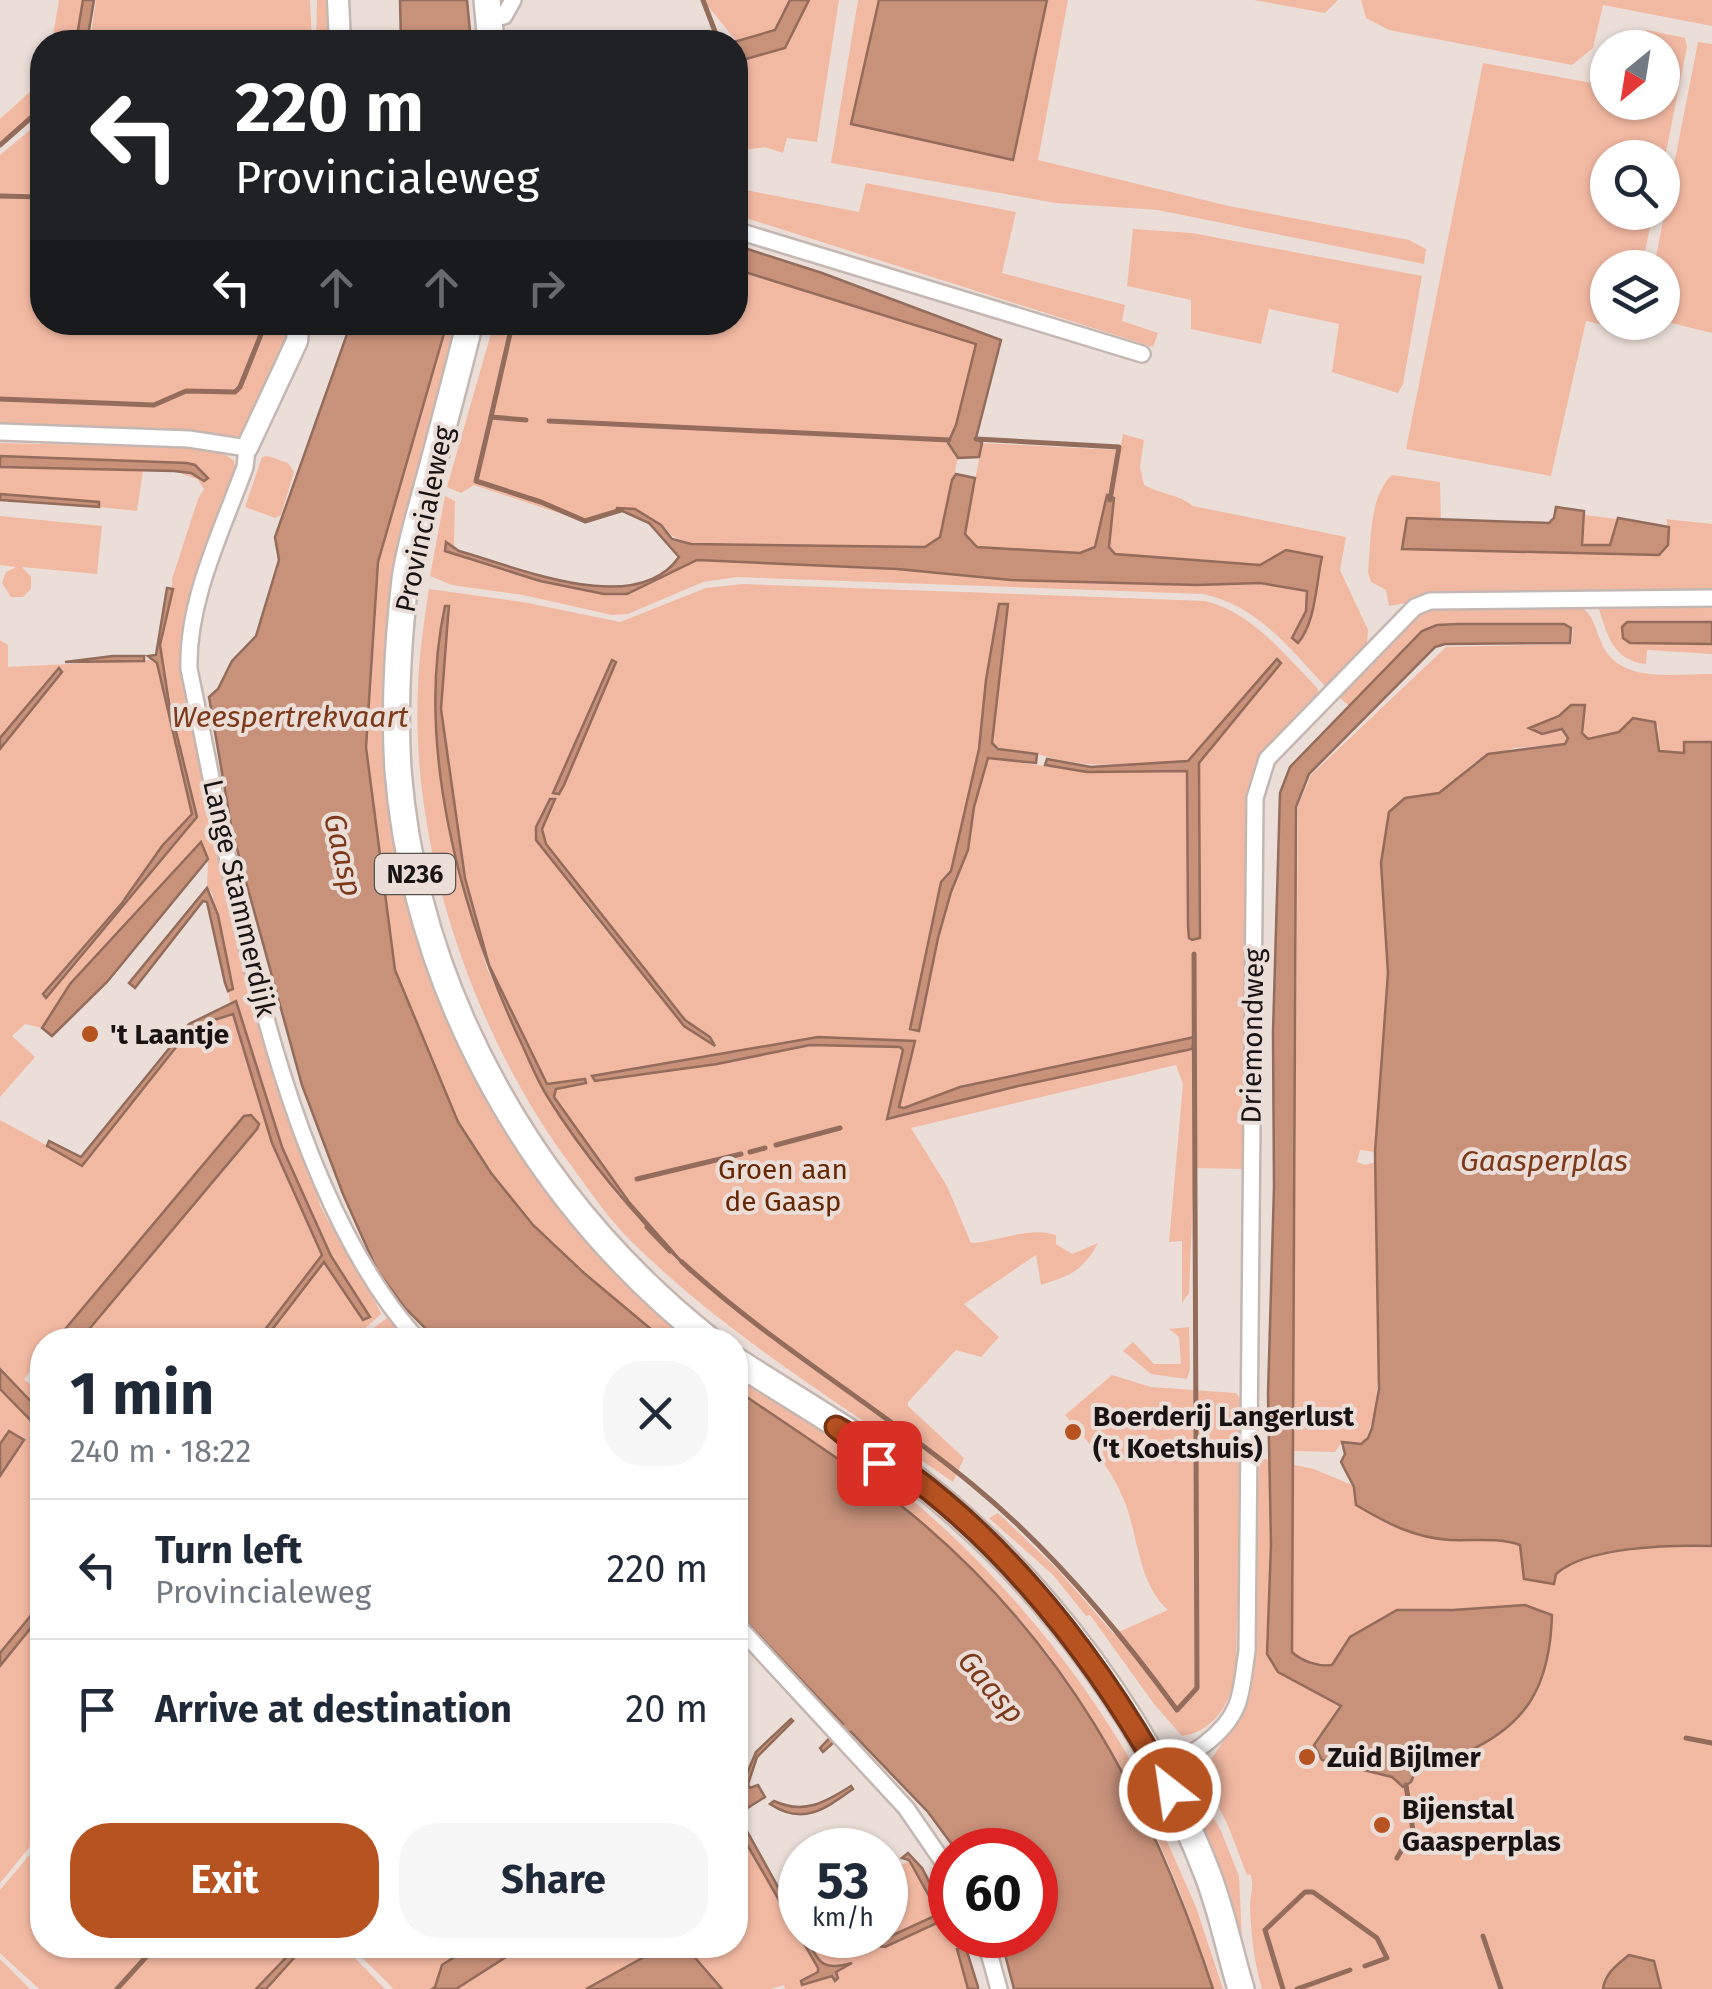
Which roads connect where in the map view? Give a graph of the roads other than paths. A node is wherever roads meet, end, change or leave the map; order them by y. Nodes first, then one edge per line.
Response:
1 (338, 0) edge
2 (513, 0) edge
3 (489, 20) edge
4 (339, 30) edge
5 (748, 234) edge
6 (298, 335) edge
7 (467, 335) edge
8 (1142, 354) dead end
9 (0, 432) edge
10 (247, 448) junction
11 (1712, 598) edge
12 (407, 1328) edge
13 (694, 1328) edge
14 (748, 1369) edge
15 (748, 1637) edge
16 (1153, 1774) junction
17 (928, 1840) edge
18 (990, 1958) edge
19 (1238, 1980) edge
20 (999, 1989) edge

1 - 4 street
2 - 3 street
5 - 8 street
6 - 10 street, Lange Stammerdijk
7 - 13 main road, Provincialeweg / N236
9 - 10 street
10 - 12 street, Lange Stammerdijk
11 - 16 street, Driemondweg
14 - 16 main road
15 - 17 street
16 - 19 main road
18 - 20 street

